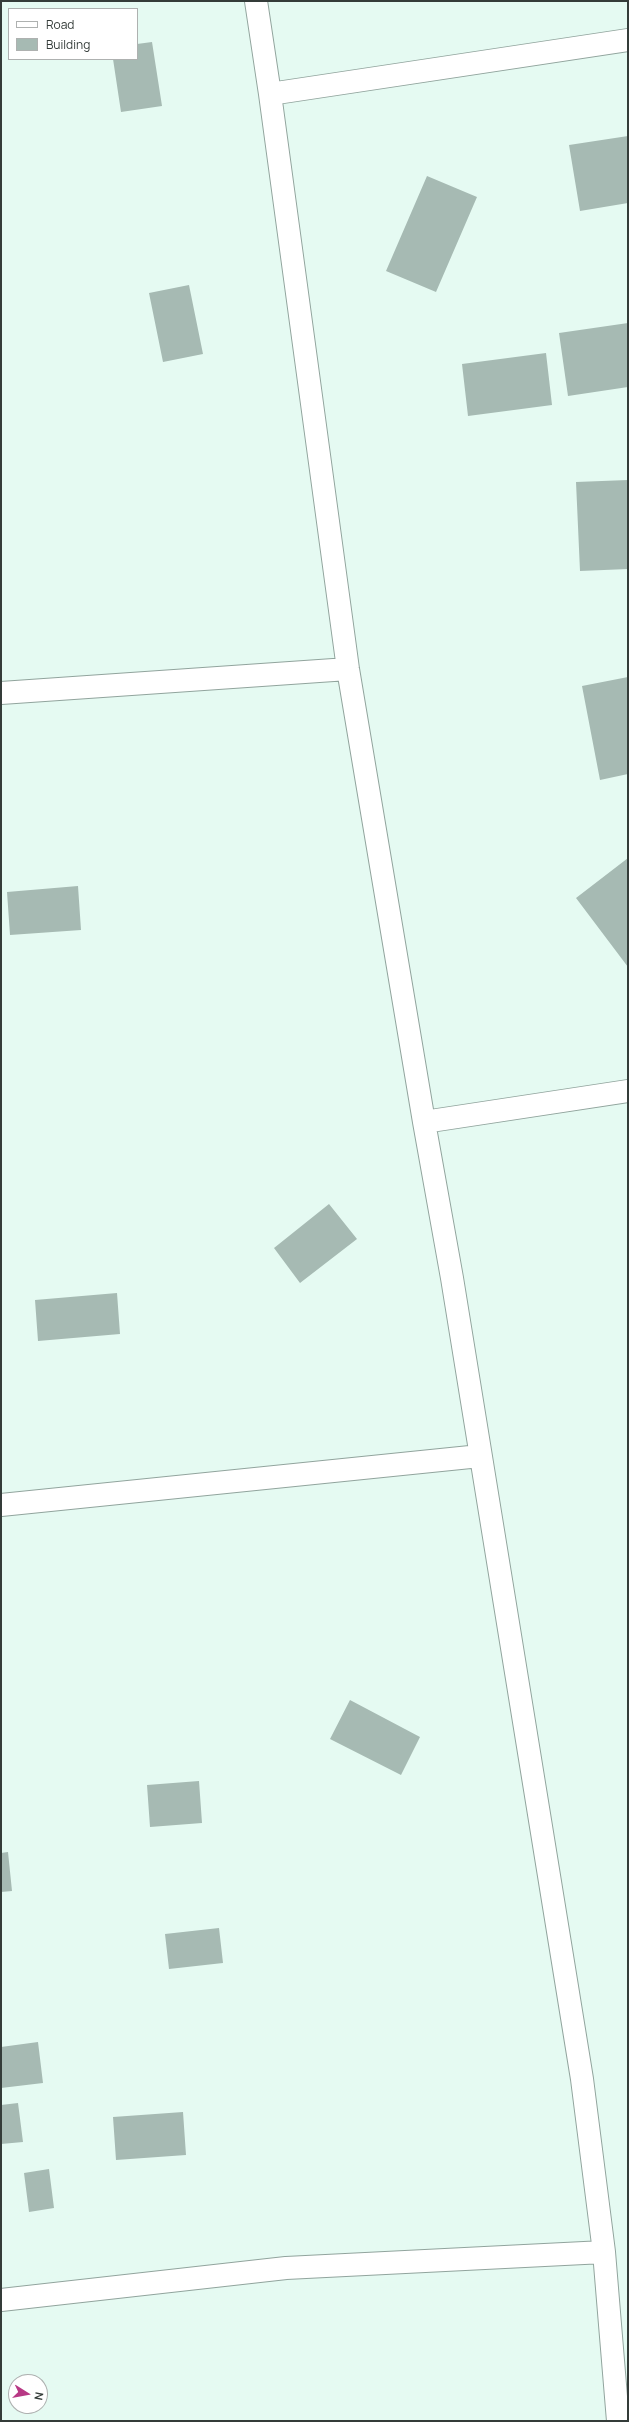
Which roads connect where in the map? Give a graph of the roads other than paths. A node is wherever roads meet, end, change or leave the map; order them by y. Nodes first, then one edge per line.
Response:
1 (256, 1) edge
2 (628, 40) edge
3 (270, 94) junction
4 (348, 669) junction
5 (1, 692) edge
6 (628, 1091) edge
7 (424, 1122) junction
8 (480, 1456) junction
9 (1, 1505) edge
10 (604, 2252) junction
11 (1, 2300) edge
12 (618, 2421) edge

1 - 3 street
2 - 3 street
3 - 4 street
4 - 5 street
4 - 7 street
6 - 7 street
7 - 8 street
8 - 9 street
8 - 10 street
10 - 11 street
10 - 12 street

